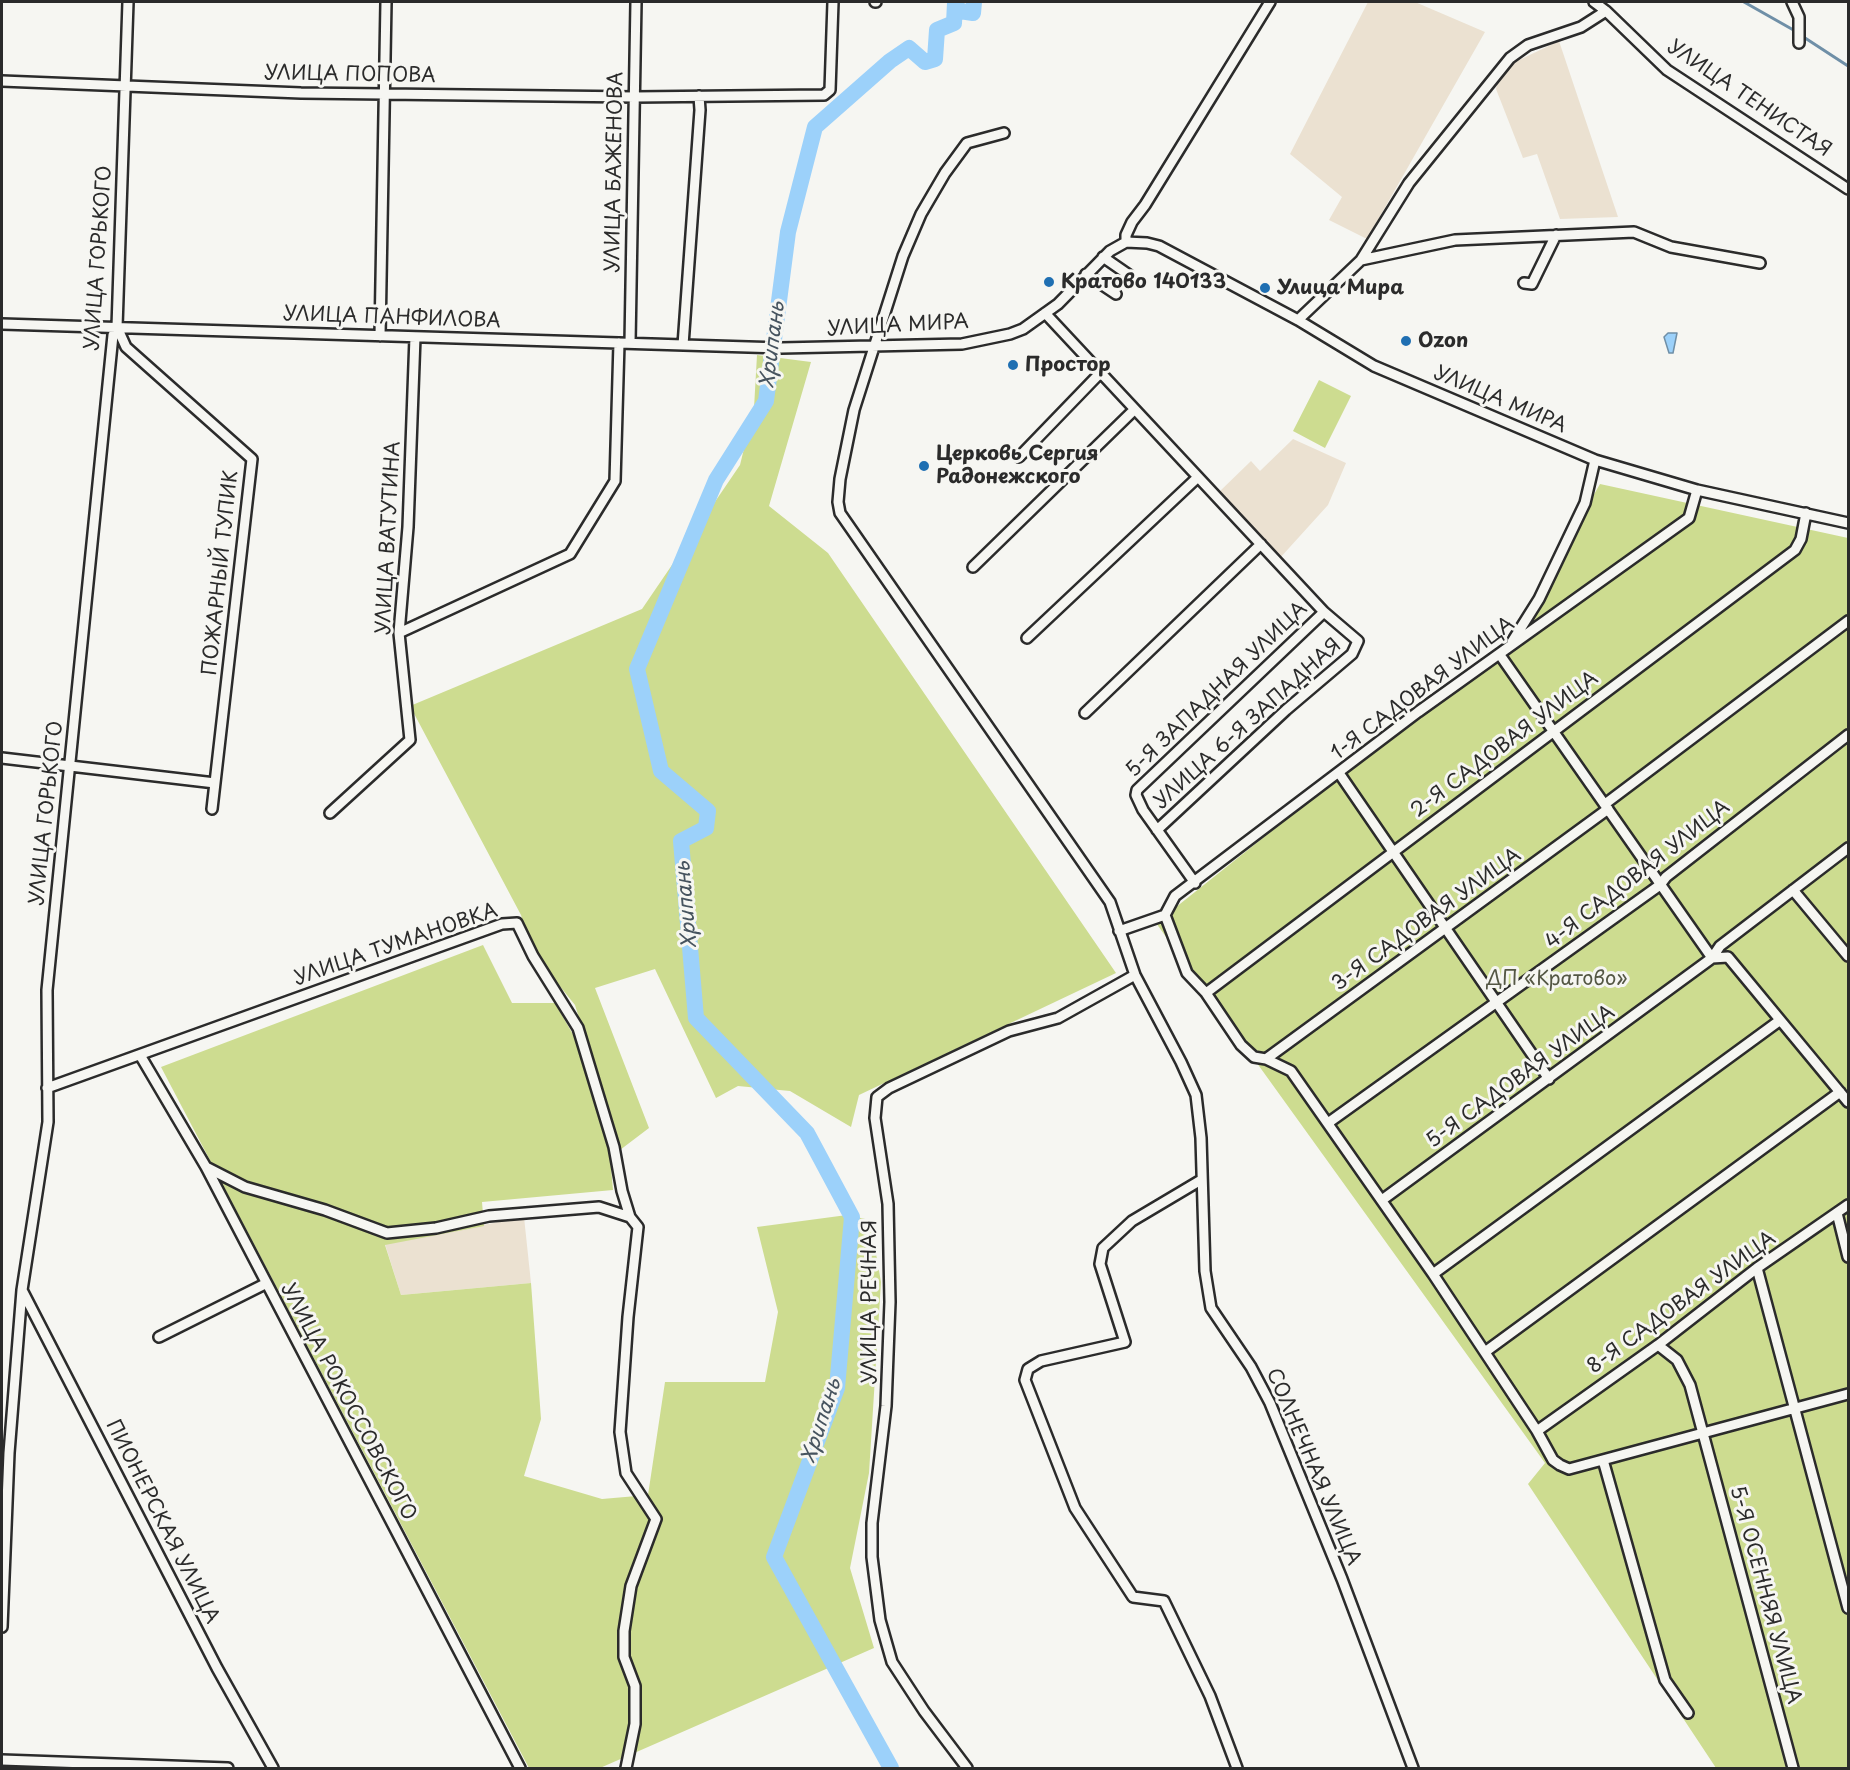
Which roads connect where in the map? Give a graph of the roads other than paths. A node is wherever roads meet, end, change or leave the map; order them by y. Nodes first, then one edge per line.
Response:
1 (128, 2) edge
2 (386, 2) edge
3 (636, 2) edge
4 (832, 2) edge
5 (1270, 2) edge
6 (1593, 2) edge
7 (1792, 2) edge
8 (1606, 11) junction
9 (1799, 43) dead end
10 (2, 81) edge
11 (126, 85) junction
12 (386, 94) junction
13 (699, 96) junction
14 (635, 97) junction
15 (1004, 134) dead end
16 (1848, 189) edge
17 (1559, 234) junction
18 (1126, 242) junction
19 (1104, 257) junction
20 (1361, 260) junction
21 (1760, 262) dead end
22 (1086, 274) junction
23 (1129, 275) dead end
24 (1524, 284) dead end
25 (1116, 294) dead end
26 (1045, 314) junction
27 (1298, 320) junction
28 (2, 324) edge
29 (117, 327) junction
30 (380, 336) junction
31 (415, 337) junction
32 (619, 343) junction
33 (630, 343) junction
34 (683, 345) junction
35 (874, 347) junction
36 (781, 348) joint
37 (1102, 371) junction
38 (1134, 410) junction
39 (1019, 458) dead end
40 (1595, 460) junction
41 (1198, 477) junction
42 (1697, 490) junction
43 (1806, 513) junction
44 (1848, 523) edge
45 (1261, 544) junction
46 (973, 567) dead end
47 (1324, 612) junction
48 (1848, 621) edge
49 (399, 633) junction
50 (1027, 638) dead end
51 (1509, 647) junction
52 (1500, 655) junction
53 (1085, 714) dead end
54 (1554, 731) junction
55 (1848, 735) edge
56 (2, 758) edge
57 (70, 764) junction
58 (1339, 773) junction
59 (215, 783) junction
60 (1606, 806) junction
61 (212, 809) dead end
62 (330, 813) dead end
63 (1157, 830) junction
64 (1848, 848) edge
65 (1392, 854) junction
66 (1195, 883) junction
67 (1660, 885) junction
68 (1793, 890) junction
69 (1165, 915) junction
70 (1119, 931) junction
71 (1444, 931) junction
72 (1848, 956) edge
73 (1712, 958) junction
74 (1135, 975) junction
75 (1206, 993) junction
76 (1496, 1005) junction
77 (1779, 1021) junction
78 (140, 1055) junction
79 (1266, 1059) junction
80 (1549, 1080) junction
81 (47, 1088) junction
82 (1840, 1092) junction
83 (1848, 1102) edge
84 (1328, 1123) junction
85 (206, 1167) junction
86 (1201, 1180) junction
87 (1382, 1200) junction
88 (1848, 1205) edge
89 (1837, 1213) junction
90 (630, 1217) junction
91 (1848, 1257) edge
92 (1757, 1268) junction
93 (1434, 1274) junction
94 (265, 1284) junction
95 (22, 1290) junction
96 (159, 1337) dead end
97 (1658, 1345) junction
98 (1485, 1352) junction
99 (1848, 1394) edge
100 (1793, 1408) junction
101 (1537, 1431) junction
102 (1702, 1432) junction
103 (1603, 1460) junction
104 (1848, 1608) edge
105 (2, 1627) edge
106 (1688, 1713) dead end
107 (2, 1760) edge
108 (228, 1768) edge
109 (273, 1768) edge
110 (520, 1768) edge
111 (626, 1768) edge
112 (968, 1768) edge
113 (1236, 1768) edge
114 (1413, 1768) edge
115 (1793, 1768) edge

1 - 11 street, УЛИЦА ГОРЬКОГО
2 - 12 street
3 - 14 street, УЛИЦА БАЖЕНОВА
4 - 13 street, УЛИЦА ПОПОВА
5 - 18 street
6 - 8 street, УЛИЦА ТЕНИСТАЯ
7 - 9 street
8 - 16 street, УЛИЦА ТЕНИСТАЯ
8 - 20 street
10 - 11 street, УЛИЦА ПОПОВА
11 - 12 street, УЛИЦА ПОПОВА
11 - 29 street, УЛИЦА ГОРЬКОГО
12 - 14 street, УЛИЦА ПОПОВА
12 - 30 street
13 - 14 street, УЛИЦА ПОПОВА
13 - 34 street
14 - 33 street, УЛИЦА БАЖЕНОВА
15 - 35 street, СОЛНЕЧНАЯ УЛИЦА
17 - 20 street
17 - 21 street
17 - 24 street
18 - 19 street, УЛИЦА МИРА
18 - 27 street, УЛИЦА МИРА
19 - 22 street, УЛИЦА МИРА
19 - 23 street
20 - 27 street
22 - 25 street
22 - 26 street, УЛИЦА МИРА
26 - 35 street, УЛИЦА МИРА
26 - 37 street
27 - 40 street, УЛИЦА МИРА
28 - 29 street, УЛИЦА ПАНФИЛОВА
29 - 30 street, УЛИЦА ПАНФИЛОВА
29 - 57 street, УЛИЦА ГОРЬКОГО
29 - 59 street, ПОЖАРНЫЙ ТУПИК
30 - 31 street, УЛИЦА ПАНФИЛОВА
31 - 32 street, УЛИЦА ПАНФИЛОВА
31 - 49 street, УЛИЦА ВАТУТИНА
32 - 33 street, УЛИЦА ПАНФИЛОВА
32 - 49 street
33 - 34 street, УЛИЦА ПАНФИЛОВА
34 - 36 street, УЛИЦА ПАНФИЛОВА
35 - 36 street, УЛИЦА МИРА
35 - 70 street, СОЛНЕЧНАЯ УЛИЦА
37 - 38 street
37 - 39 street
38 - 41 street
38 - 46 street
40 - 42 street, УЛИЦА МИРА
40 - 51 street
41 - 45 street
41 - 50 street
42 - 43 street, УЛИЦА МИРА
42 - 51 street, 1-Я САДОВАЯ УЛИЦА
43 - 44 street, УЛИЦА МИРА
43 - 54 street, 2-Я САДОВАЯ УЛИЦА
45 - 47 street
45 - 53 street
47 - 63 street, 5-Я ЗАПАДНАЯ УЛИЦА
47 - 63 street, УЛИЦА 6-Я ЗАПАДНАЯ
48 - 60 street, 3-Я САДОВАЯ УЛИЦА
49 - 62 street, УЛИЦА ВАТУТИНА
51 - 52 street, 1-Я САДОВАЯ УЛИЦА
52 - 54 street
52 - 58 street, 1-Я САДОВАЯ УЛИЦА
54 - 60 street
54 - 65 street, 2-Я САДОВАЯ УЛИЦА
55 - 67 street, 4-Я САДОВАЯ УЛИЦА
56 - 57 street
57 - 59 street
57 - 81 street, УЛИЦА ГОРЬКОГО
58 - 65 street
58 - 66 street, 1-Я САДОВАЯ УЛИЦА
59 - 61 street, ПОЖАРНЫЙ ТУПИК
60 - 67 street
60 - 71 street, 3-Я САДОВАЯ УЛИЦА
63 - 66 street, 5-Я ЗАПАДНАЯ УЛИЦА
64 - 68 street, 5-Я САДОВАЯ УЛИЦА
65 - 71 street
65 - 75 street, 2-Я САДОВАЯ УЛИЦА
66 - 69 street, 1-Я САДОВАЯ УЛИЦА
67 - 73 street
67 - 76 street, 4-Я САДОВАЯ УЛИЦА
68 - 72 street
68 - 73 street, 5-Я САДОВАЯ УЛИЦА
69 - 70 street
69 - 75 street
70 - 74 street, СОЛНЕЧНАЯ УЛИЦА
71 - 76 street
71 - 79 street, 3-Я САДОВАЯ УЛИЦА
73 - 77 street
73 - 80 street, 5-Я САДОВАЯ УЛИЦА
74 - 86 street, СОЛНЕЧНАЯ УЛИЦА
74 - 112 street, УЛИЦА РЕЧНАЯ
75 - 79 street
76 - 80 street
76 - 84 street, 4-Я САДОВАЯ УЛИЦА
77 - 82 street
77 - 93 street
78 - 81 street, УЛИЦА ТУМАНОВКА
78 - 85 street, УЛИЦА РОКОССОВСКОГО
78 - 90 street, УЛИЦА ТУМАНОВКА
79 - 84 street
80 - 87 street, 5-Я САДОВАЯ УЛИЦА
81 - 95 street, УЛИЦА ГОРЬКОГО
82 - 83 street
82 - 98 street
84 - 87 street
85 - 90 street
85 - 94 street, УЛИЦА РОКОССОВСКОГО
86 - 113 street
86 - 114 street, СОЛНЕЧНАЯ УЛИЦА
87 - 93 street
88 - 89 street, 8-Я САДОВАЯ УЛИЦА
89 - 91 street
89 - 92 street, 8-Я САДОВАЯ УЛИЦА
90 - 111 street, УЛИЦА ТУМАНОВКА
92 - 97 street, 8-Я САДОВАЯ УЛИЦА
92 - 100 street
93 - 98 street
94 - 96 street
94 - 110 street, УЛИЦА РОКОССОВСКОГО
95 - 105 street, УЛИЦА ГОРЬКОГО
95 - 109 street, ПИОНЕРСКАЯ УЛИЦА
97 - 101 street, 8-Я САДОВАЯ УЛИЦА
97 - 102 street, 5-Я ОСЕННЯЯ УЛИЦА
98 - 101 street
99 - 100 street
100 - 102 street
100 - 104 street
101 - 103 street
102 - 103 street
102 - 115 street, 5-Я ОСЕННЯЯ УЛИЦА
103 - 106 street
107 - 108 street

